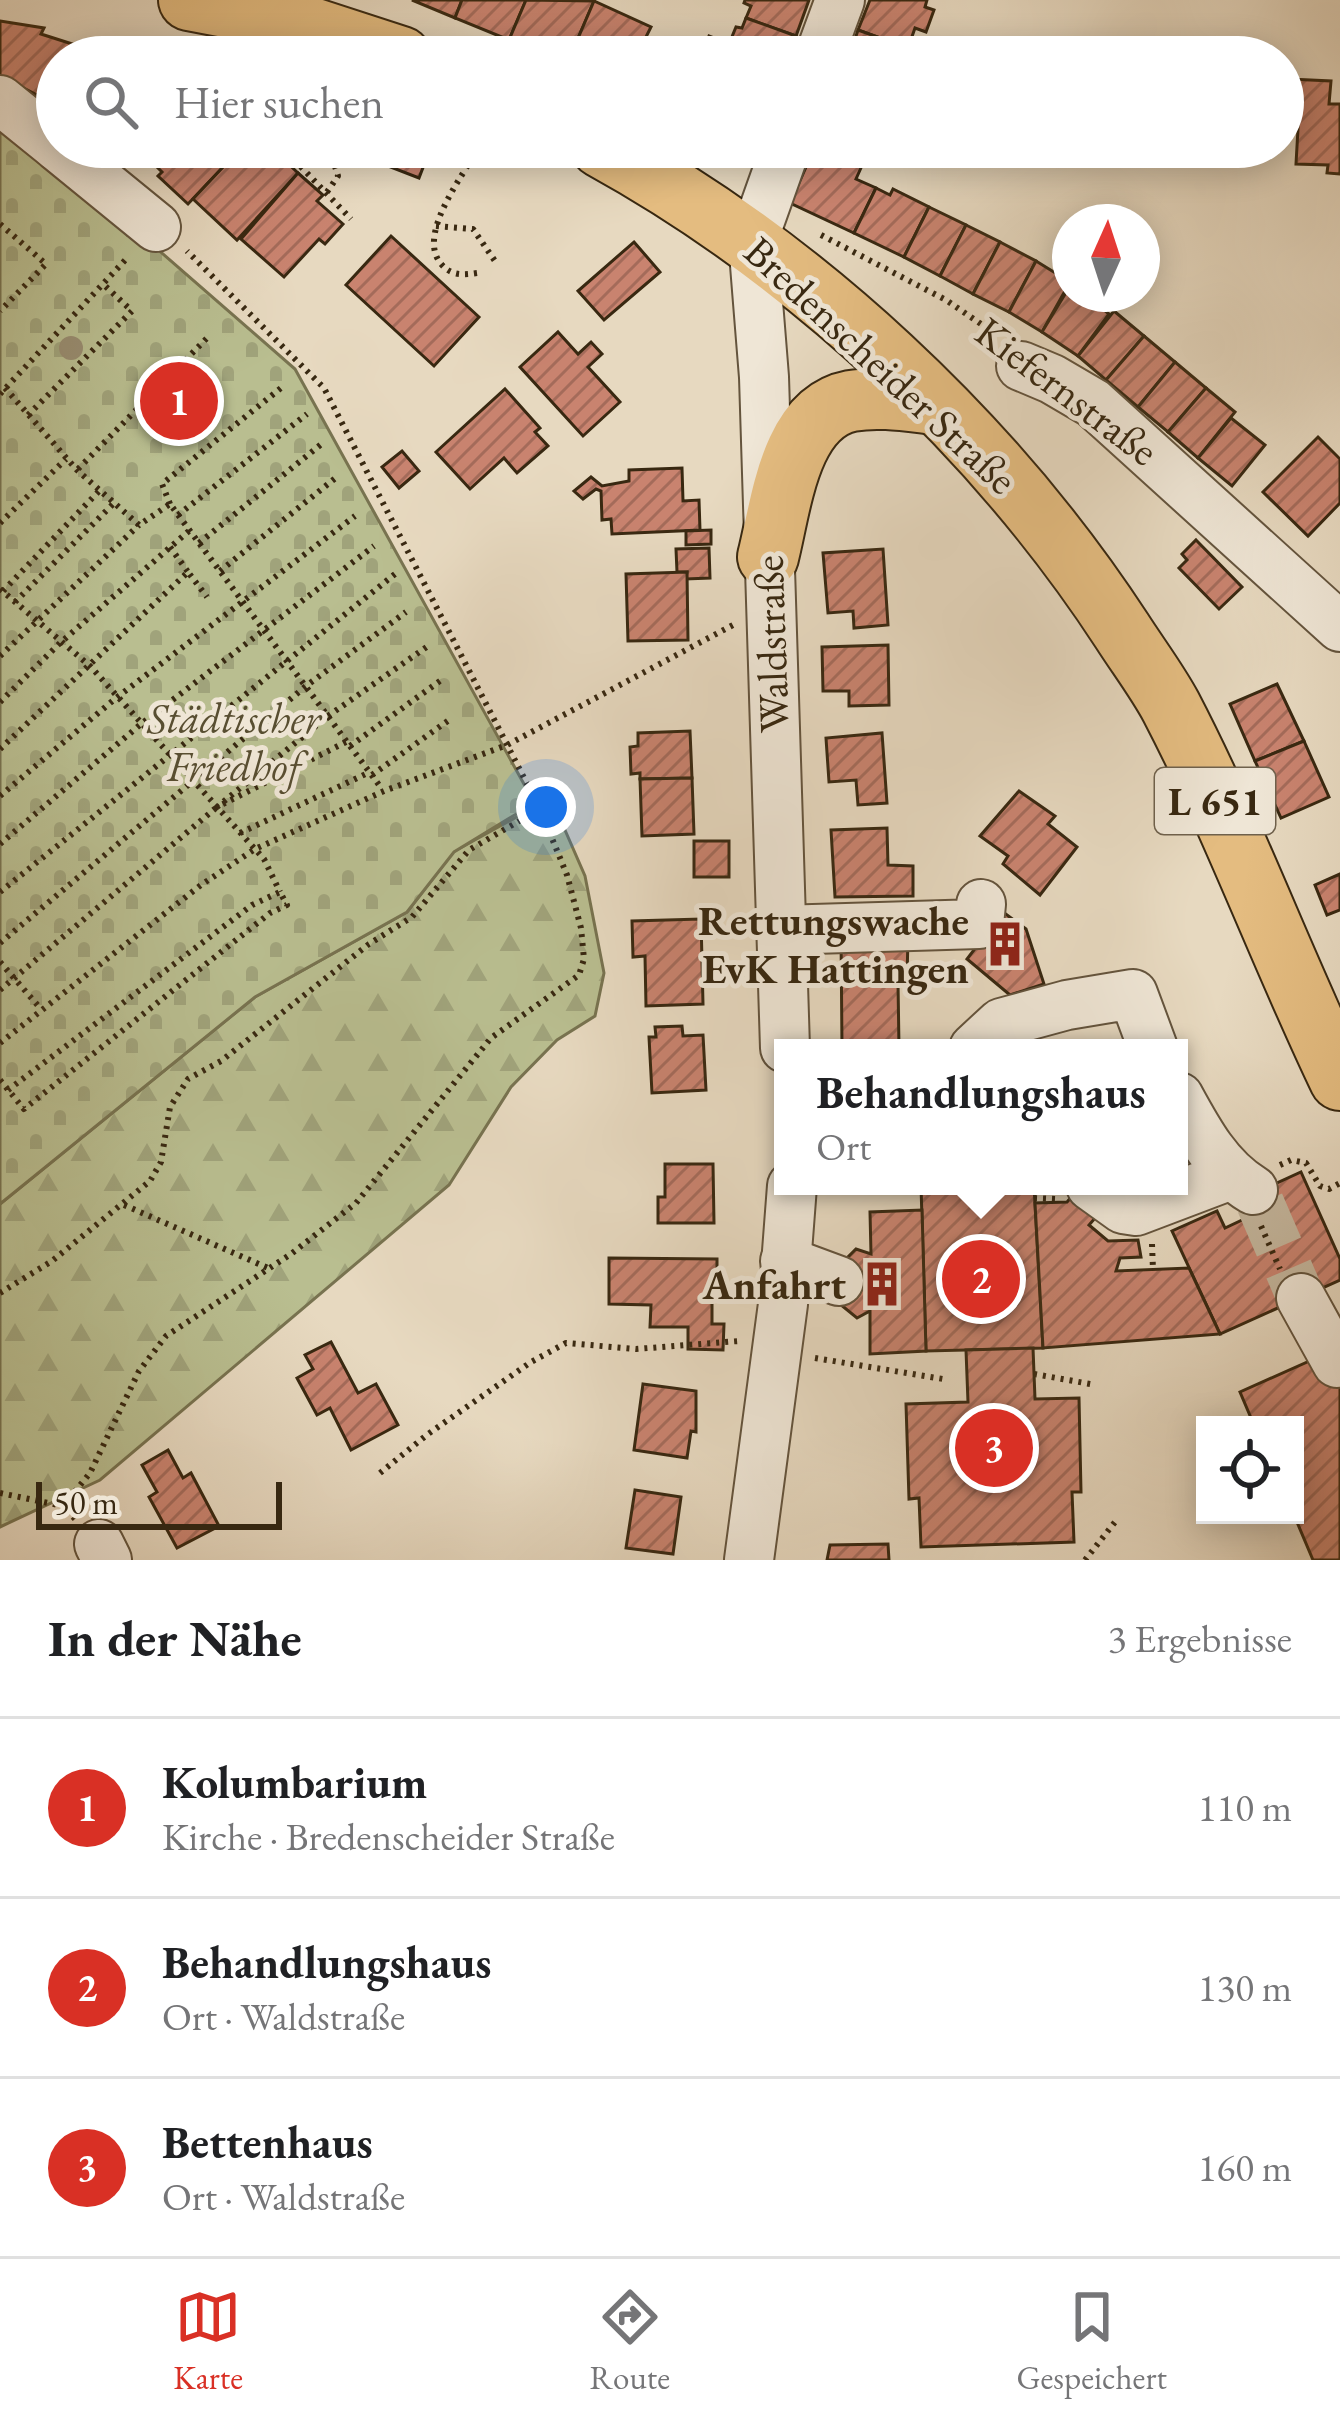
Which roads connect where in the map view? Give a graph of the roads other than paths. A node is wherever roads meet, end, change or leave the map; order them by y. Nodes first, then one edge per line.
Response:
1 (189, 0) edge
2 (840, 0) edge
3 (336, 36) edge
4 (827, 36) edge
5 (0, 100) edge
6 (36, 130) edge
7 (83, 168) edge
8 (639, 168) edge
9 (779, 168) edge
10 (156, 227) road end
11 (753, 241) junction
12 (1021, 366) road end
13 (935, 404) junction
14 (769, 570) junction
15 (1340, 627) edge
16 (980, 904) dead end
17 (780, 930) junction
18 (1038, 1030) edge
19 (785, 1039) edge
20 (984, 1039) edge
21 (1150, 1039) edge
22 (1340, 1080) edge
23 (1188, 1113) edge
24 (795, 1195) edge
25 (1103, 1195) edge
26 (785, 1261) junction
27 (838, 1281) dead end
28 (1294, 1293) tunnel mouth
29 (1337, 1363) dead end
30 (749, 1560) edge

1 - 3 main road
2 - 4 street
5 - 6 street
7 - 10 street
8 - 11 main road, Bredenscheider Straße / L 651
9 - 11 street
11 - 13 main road, Bredenscheider Straße / L 651
11 - 14 street, Waldstraße
12 - 15 street, Kiefernstraße
13 - 14 main road
13 - 22 main road, Bredenscheider Straße / L 651
14 - 17 street, Waldstraße
16 - 17 street
17 - 19 street, Waldstraße
18 - 20 street
18 - 21 street
23 - 25 street
24 - 26 street
26 - 27 street
26 - 30 street
28 - 29 street

